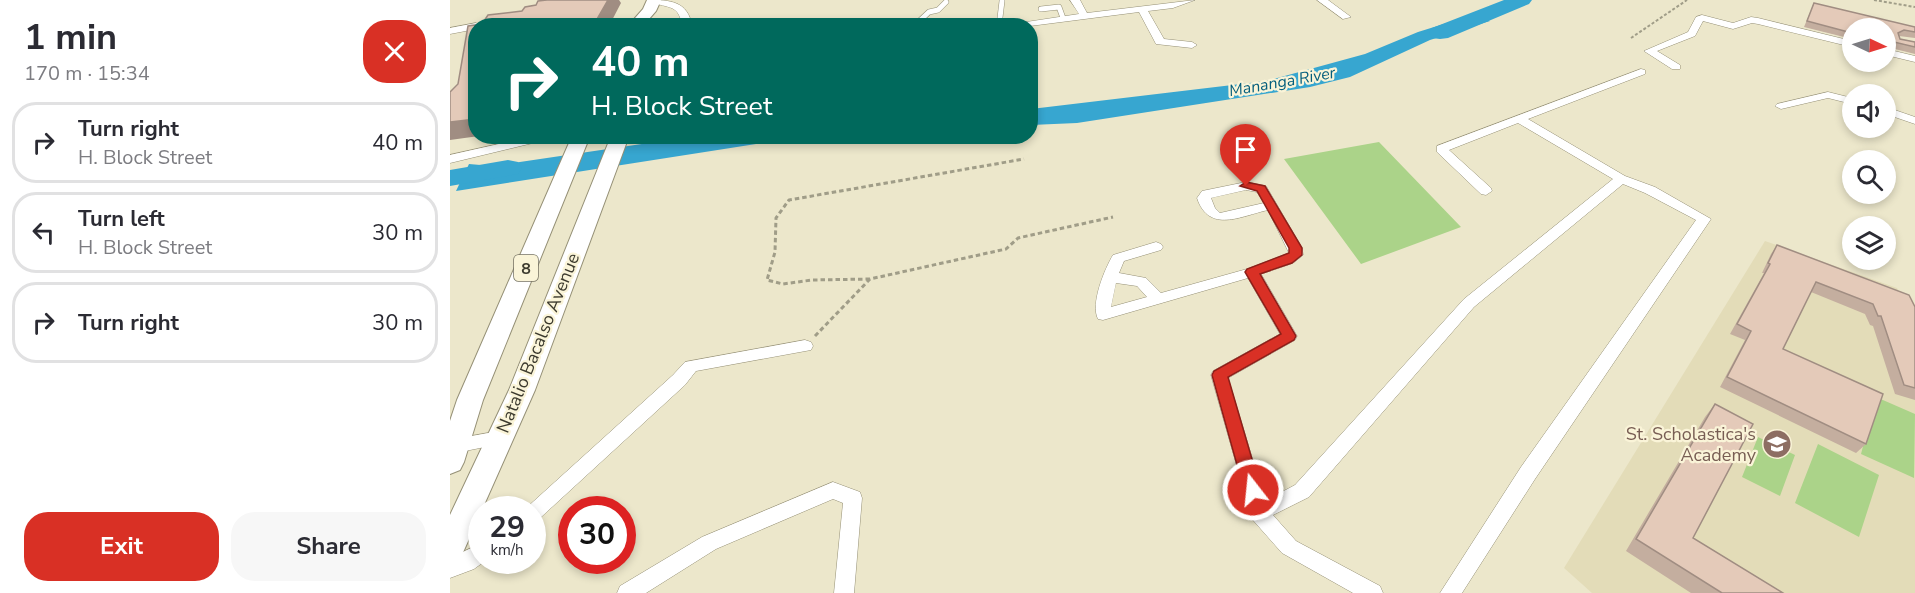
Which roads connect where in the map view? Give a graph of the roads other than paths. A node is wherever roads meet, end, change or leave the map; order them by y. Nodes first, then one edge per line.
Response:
1 (1075, 0) edge
2 (1190, 0) edge
3 (1323, 0) edge
4 (1002, 1) edge
5 (946, 2) dead end
6 (652, 4) edge
7 (1142, 6) edge
8 (1041, 9) dead end
9 (1084, 15) junction
10 (1346, 17) dead end
11 (641, 18) edge
12 (687, 18) edge
13 (923, 18) edge
14 (1000, 18) edge
15 (1063, 18) junction
16 (1038, 21) edge
17 (468, 28) edge
18 (450, 31) edge
19 (1842, 42) edge
20 (1192, 45) dead end
21 (1896, 54) edge
22 (1915, 59) edge
23 (1676, 67) dead end
24 (1641, 72) dead end
25 (1842, 99) edge
26 (1781, 106) dead end
27 (1896, 114) edge
28 (1519, 119) junction
29 (1915, 120) edge
30 (513, 144) edge
31 (578, 144) edge
32 (617, 144) edge
33 (450, 159) edge
34 (1621, 179) junction
35 (1486, 191) dead end
36 (1272, 205) dead end
37 (1156, 247) dead end
38 (1252, 272) junction
39 (1110, 278) junction
40 (1158, 299) junction
41 (805, 346) road end
42 (499, 438) junction
43 (452, 452) edge
44 (546, 500) edge
45 (1259, 513) junction
46 (450, 548) edge
47 (468, 561) edge
48 (450, 568) edge
49 (627, 593) edge
50 (844, 593) edge
51 (1373, 593) edge
52 (1450, 593) edge

1 - 9 street
2 - 7 street
3 - 10 street
4 - 14 lane
5 - 13 lane
6 - 11 main road
6 - 12 street
7 - 9 street
7 - 20 street
8 - 15 lane
9 - 15 street
15 - 16 street
17 - 18 street
19 - 23 street
21 - 22 street
24 - 28 street
25 - 26 street
27 - 29 street
28 - 34 street
28 - 35 street
30 - 33 street
31 - 43 main road, 8
32 - 42 main road, Natalio Bacalso Avenue / 8
34 - 45 street
34 - 52 street
36 - 38 street
37 - 39 street
38 - 40 street
38 - 45 street
39 - 40 street
39 - 40 street
41 - 44 street
42 - 43 street
42 - 46 main road, Natalio Bacalso Avenue / 8
45 - 51 street
47 - 48 street
49 - 50 street

